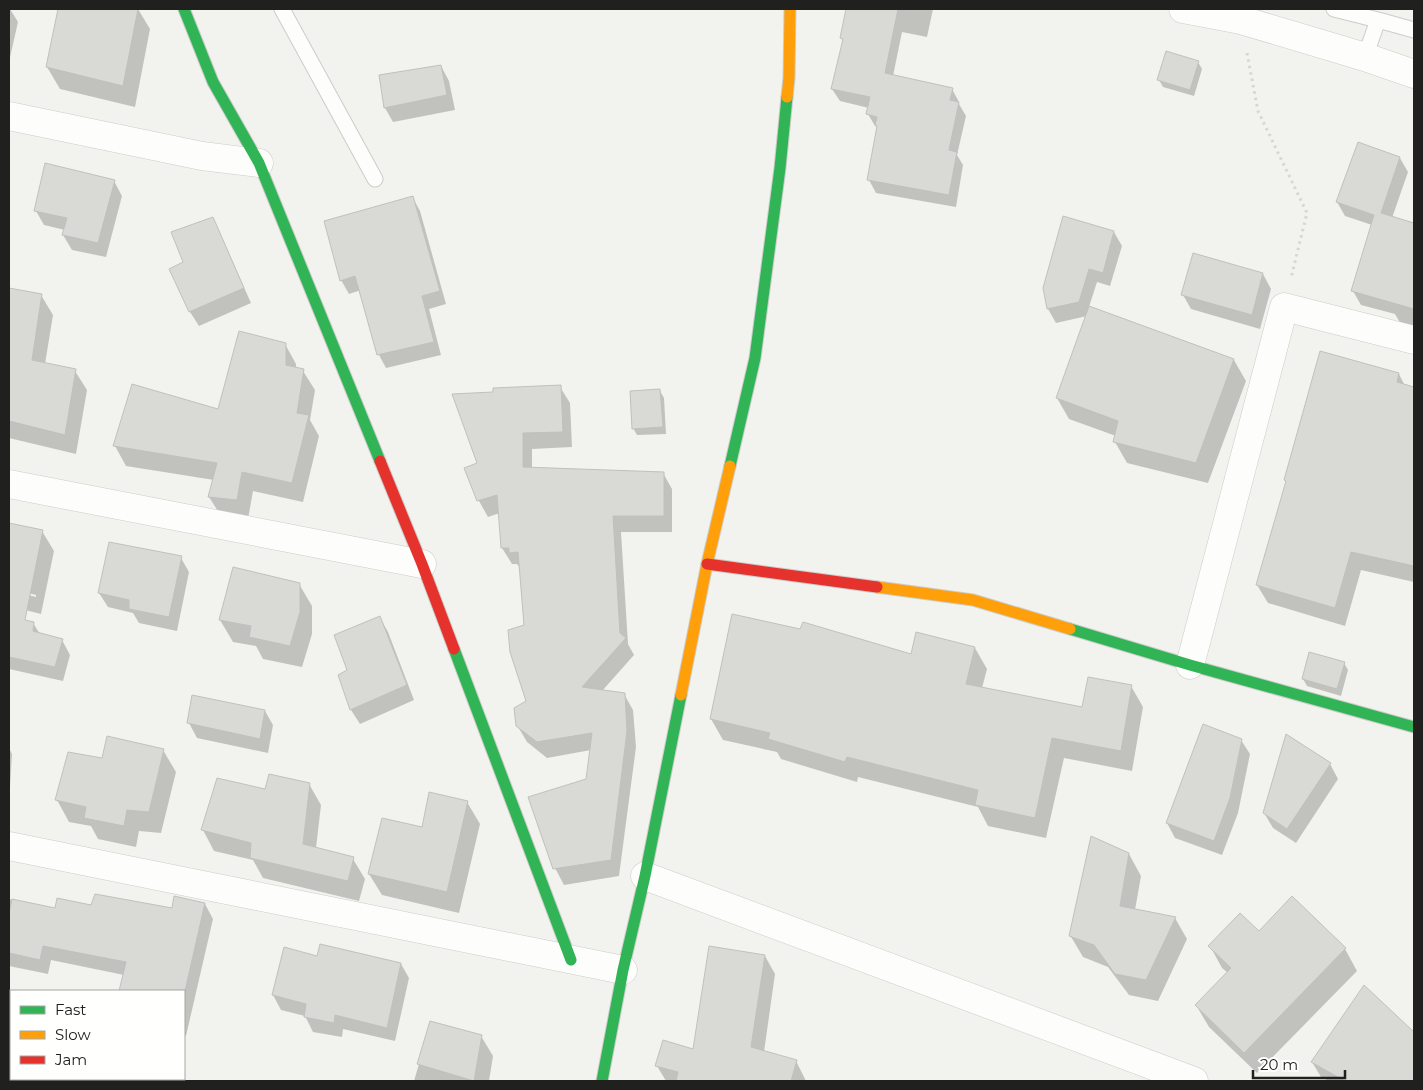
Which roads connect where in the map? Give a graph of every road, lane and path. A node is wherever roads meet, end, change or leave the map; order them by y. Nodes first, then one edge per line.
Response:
1 (184, 9) edge
2 (282, 9) edge
3 (790, 9) edge
4 (1183, 9) edge
5 (1334, 9) edge
6 (1241, 14) edge
7 (1378, 20) junction
8 (1414, 30) edge
9 (1365, 57) junction
10 (1414, 74) edge
11 (9, 116) edge
12 (259, 163) junction
13 (375, 179) dead end
14 (1284, 307) junction
15 (1414, 340) edge
16 (9, 484) edge
17 (422, 564) junction
18 (707, 564) junction
19 (1190, 665) junction
20 (1414, 727) edge
21 (9, 846) edge
22 (645, 876) junction
23 (572, 960) junction
24 (623, 970) junction
25 (602, 1081) edge
26 (1194, 1081) edge

1 - 12 street
2 - 13 lane
3 - 18 street
4 - 6 street
5 - 7 lane
6 - 9 street
6 - 14 path
7 - 8 lane
7 - 9 lane
9 - 10 street
11 - 12 street
12 - 17 street
14 - 15 street
14 - 19 street
16 - 17 street
17 - 23 street
18 - 19 street
18 - 22 street
19 - 20 street
21 - 23 street
22 - 24 street
22 - 26 street
23 - 24 street
24 - 25 street

